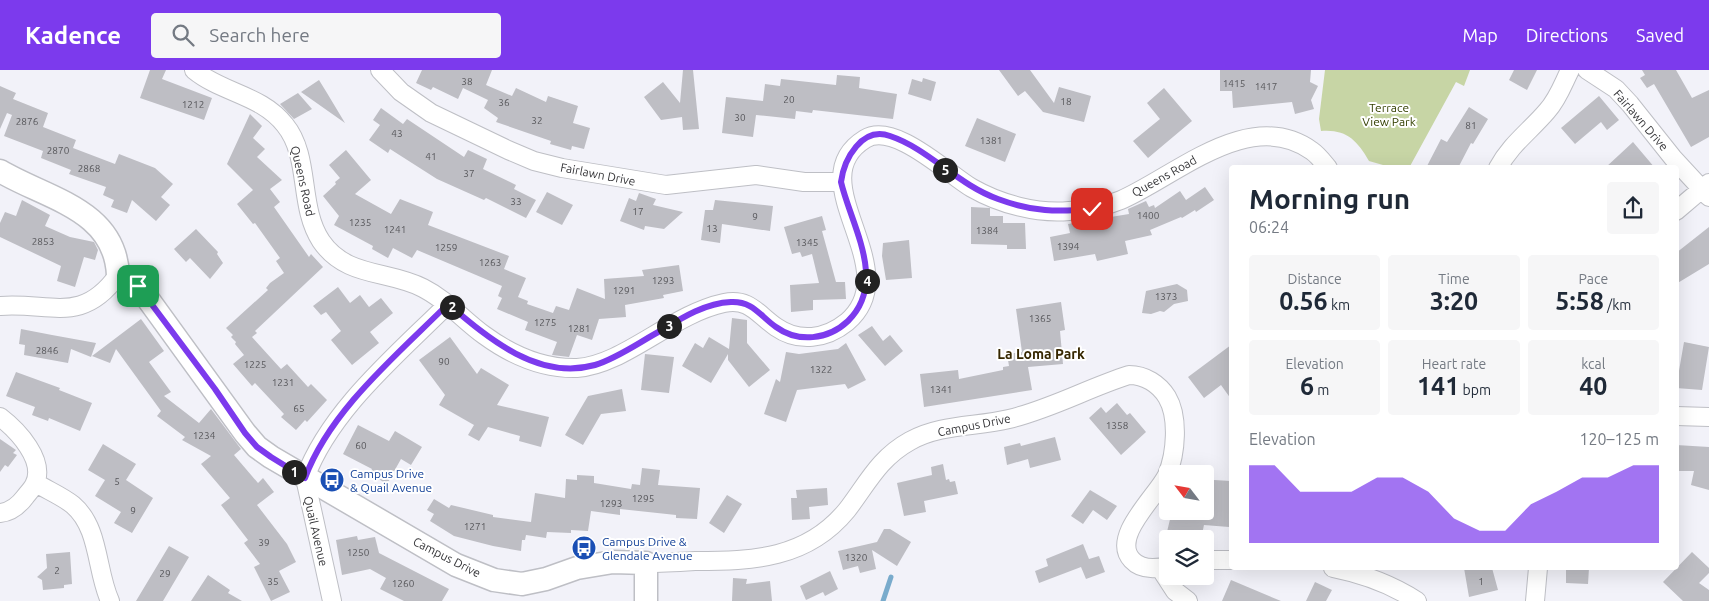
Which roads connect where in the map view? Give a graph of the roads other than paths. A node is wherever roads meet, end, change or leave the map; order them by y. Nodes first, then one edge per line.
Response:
1 (194, 70) edge
2 (380, 70) edge
3 (1570, 70) edge
4 (1587, 70) edge
5 (1325, 165) edge
6 (1500, 165) edge
7 (0, 171) edge
8 (841, 182) junction
9 (1706, 190) edge
10 (1679, 209) edge
11 (118, 275) junction
12 (448, 304) junction
13 (0, 306) edge
14 (1679, 416) edge
15 (0, 417) edge
16 (1709, 417) edge
17 (305, 478) junction
18 (36, 483) junction
19 (0, 513) edge
20 (1214, 560) edge
21 (1229, 560) edge
22 (646, 563) junction
23 (1159, 567) edge
24 (1340, 570) edge
25 (1538, 570) edge
26 (1172, 585) edge
27 (110, 601) edge
28 (332, 601) edge
29 (646, 601) edge
30 (1188, 601) edge
31 (1417, 601) edge
32 (1535, 601) edge

1 - 12 street, Queens Road
2 - 8 street, Fairlawn Drive
3 - 6 street
4 - 9 street, Fairlawn Drive
5 - 8 street, Queens Road
7 - 11 street
8 - 12 street, Queens Road
9 - 10 street
11 - 13 street
11 - 17 street, Campus Drive
12 - 17 street, Quail Avenue
14 - 16 street
15 - 18 street
17 - 22 street, Campus Drive
17 - 28 street, Quail Avenue
18 - 19 street
18 - 27 street
20 - 21 street
22 - 23 street, Campus Drive
22 - 29 street
24 - 31 street
25 - 32 street
26 - 30 street

